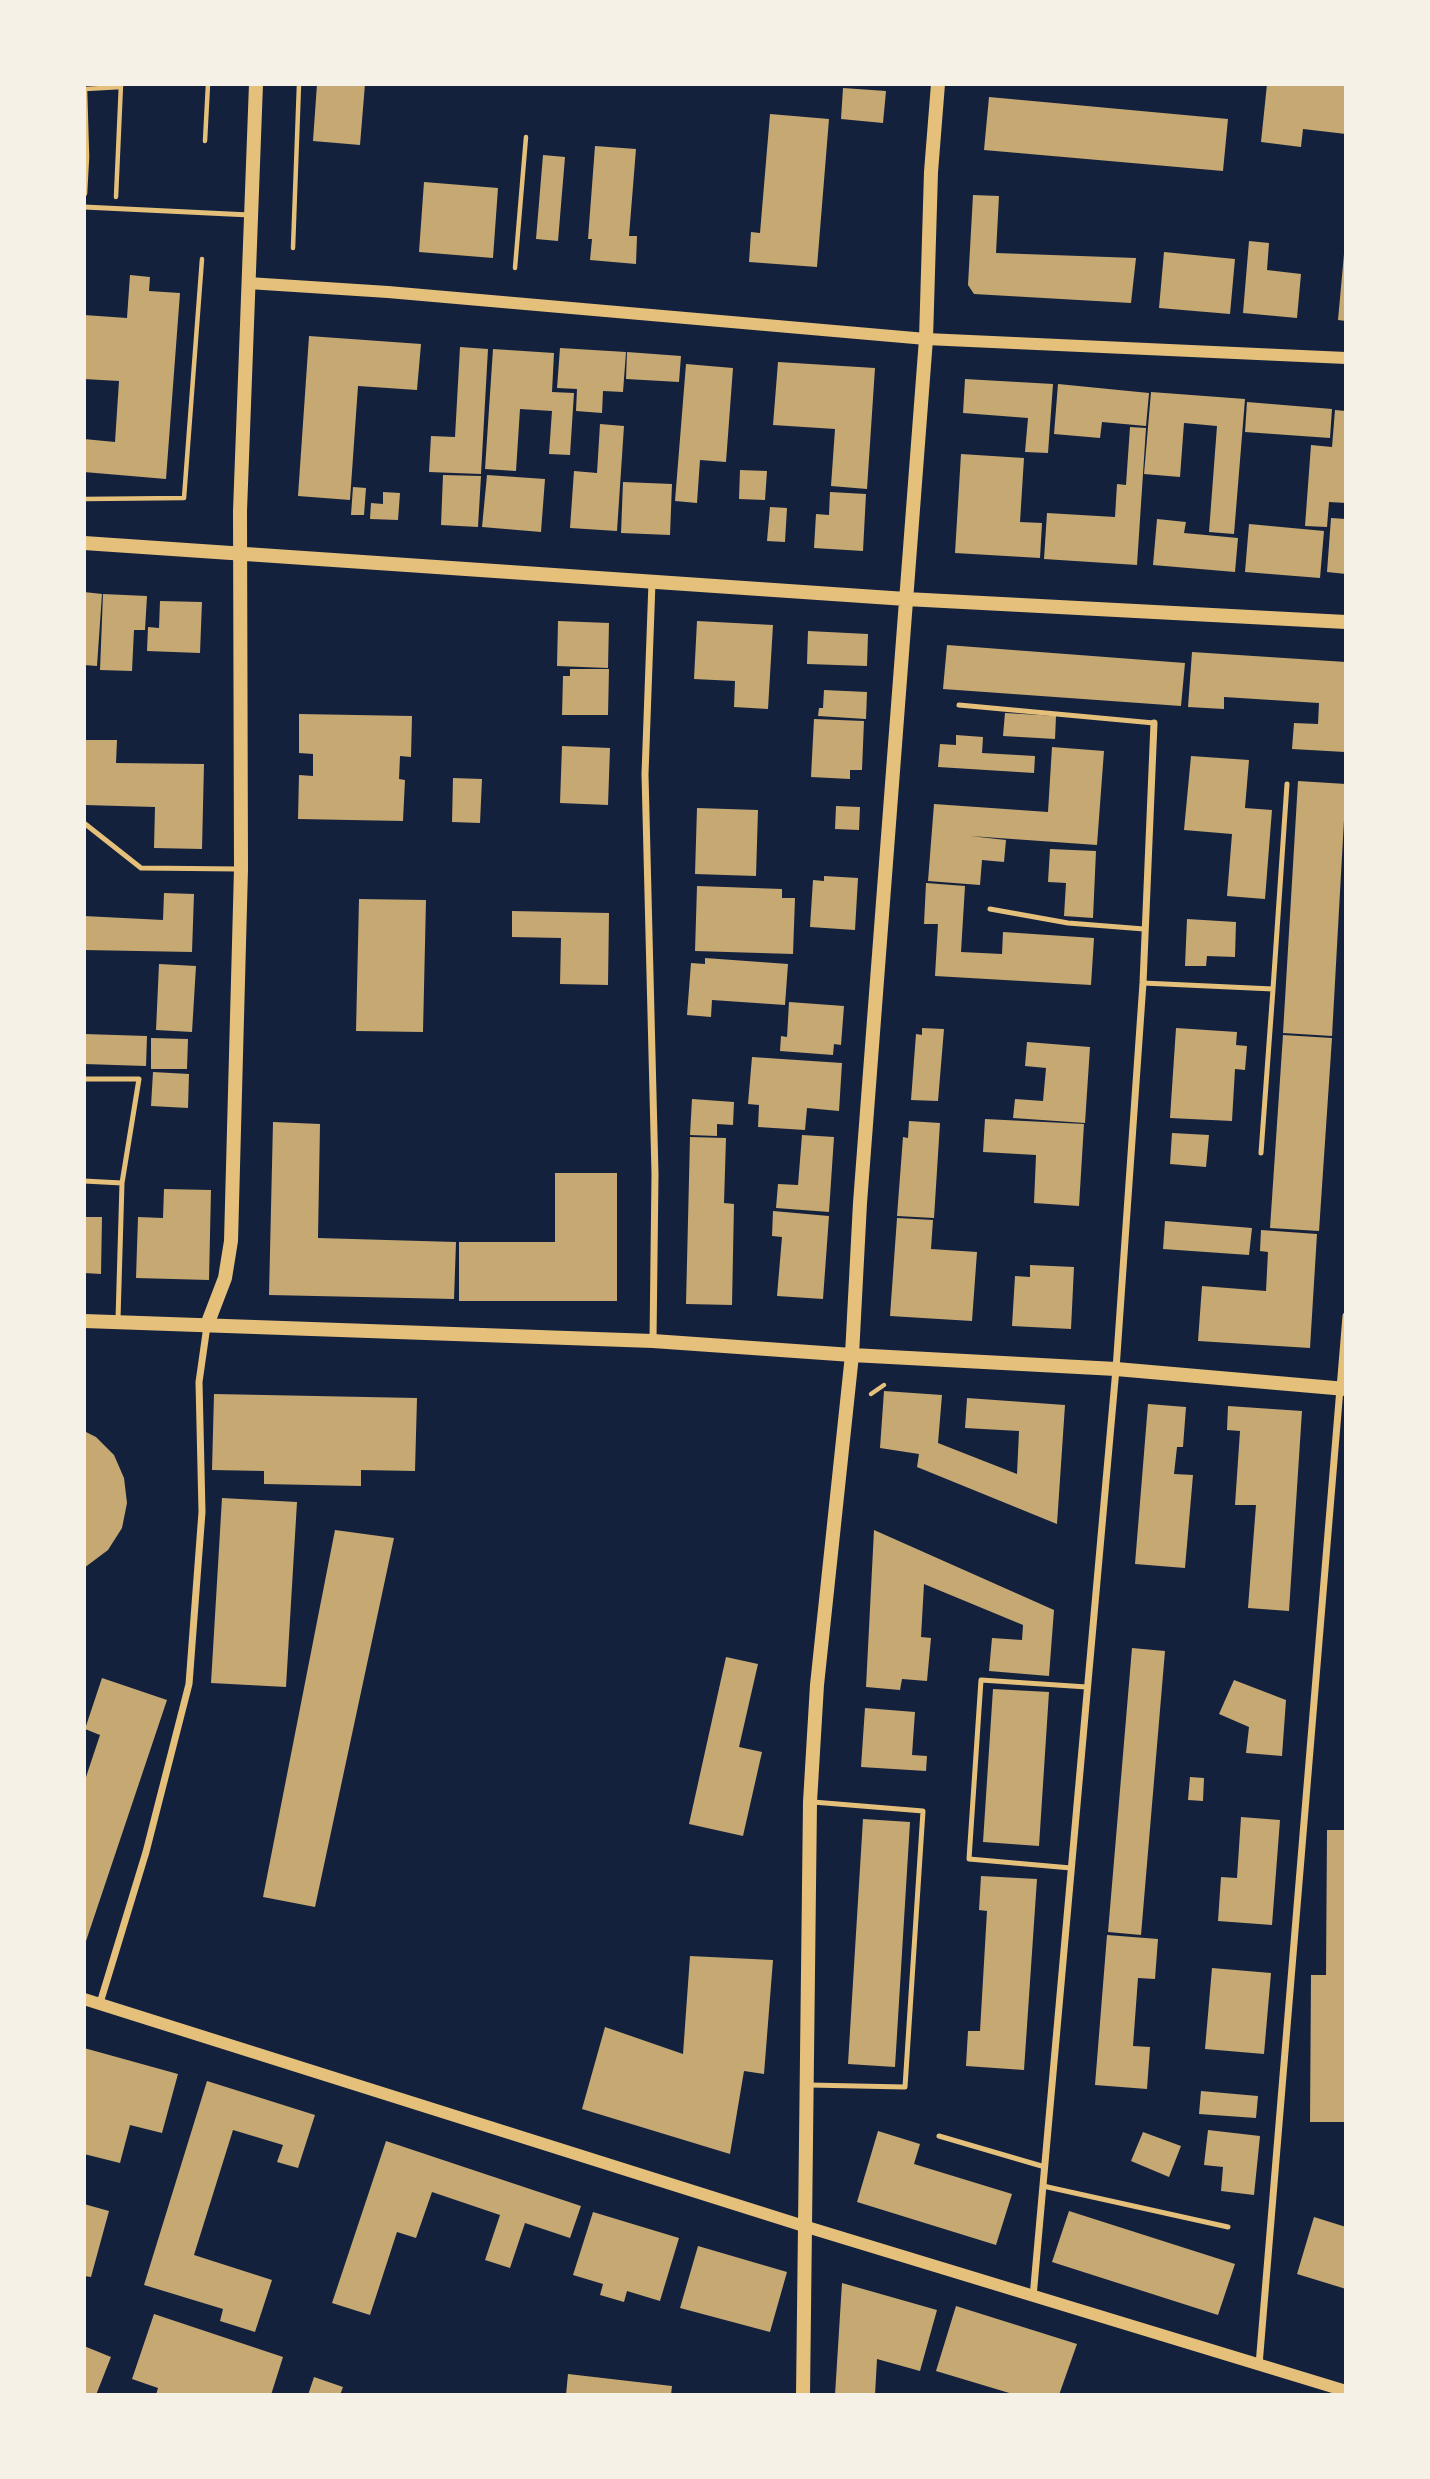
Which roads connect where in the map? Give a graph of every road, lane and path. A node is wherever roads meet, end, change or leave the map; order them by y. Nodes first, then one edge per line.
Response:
1 (208, 84) edge
2 (256, 84) edge
3 (299, 84) edge
4 (938, 84) edge
5 (121, 85) edge
6 (87, 88) edge
7 (526, 136) dead end
8 (205, 141) dead end
9 (85, 155) edge
10 (84, 207) edge
11 (116, 209) junction
12 (250, 215) junction
13 (293, 248) dead end
14 (202, 259) dead end
15 (515, 268) dead end
16 (248, 283) junction
17 (926, 339) junction
18 (1346, 358) edge
19 (84, 499) edge
20 (84, 543) edge
21 (242, 555) junction
22 (652, 582) junction
23 (906, 599) junction
24 (1346, 622) edge
25 (959, 705) dead end
26 (1153, 723) joint
27 (1287, 784) dead end
28 (84, 823) edge
29 (241, 869) junction
30 (990, 909) dead end
31 (1144, 929) junction
32 (1143, 983) junction
33 (1273, 989) junction
34 (84, 1079) edge
35 (1261, 1153) dead end
36 (84, 1181) edge
37 (122, 1183) junction
38 (1346, 1317) edge
39 (84, 1321) edge
40 (118, 1322) junction
41 (207, 1325) junction
42 (653, 1341) junction
43 (852, 1355) junction
44 (1116, 1369) junction
45 (884, 1385) dead end
46 (1343, 1389) edge
47 (871, 1394) dead end
48 (1087, 1687) junction
49 (810, 1802) junction
50 (1071, 1868) junction
51 (84, 1998) edge
52 (100, 2003) junction
53 (807, 2085) junction
54 (939, 2136) dead end
55 (1045, 2167) junction
56 (1043, 2186) junction
57 (807, 2227) junction
58 (1228, 2227) dead end
59 (1033, 2297) junction
60 (1259, 2365) junction
61 (1325, 2390) edge
62 (1346, 2391) edge
63 (803, 2395) edge

1 - 8 path
2 - 12 main road
3 - 13 path
4 - 17 main road
5 - 6 path
5 - 11 path
6 - 9 path
7 - 15 path
9 - 10 path
10 - 11 lane
11 - 12 lane
12 - 16 main road
14 - 19 path
16 - 17 street
16 - 21 main road
17 - 18 street
17 - 23 main road
20 - 21 main road
21 - 22 main road
21 - 29 main road
22 - 23 main road
22 - 42 street
23 - 24 main road
23 - 43 main road
25 - 26 lane
26 - 31 street
27 - 33 lane
28 - 29 lane
29 - 41 main road
30 - 31 lane
31 - 32 street
32 - 33 lane
32 - 44 street
33 - 35 lane
34 - 37 lane
36 - 37 lane
37 - 40 lane
38 - 46 street
39 - 40 main road
40 - 41 main road
41 - 42 main road
41 - 52 street
42 - 43 main road
43 - 44 main road
43 - 49 main road
44 - 46 main road
44 - 48 street
45 - 47 path
46 - 60 street
48 - 50 street
48 - 50 lane
49 - 53 main road
49 - 53 lane
50 - 55 street
51 - 52 street
52 - 57 street
53 - 57 main road
54 - 55 lane
55 - 56 street
56 - 58 lane
56 - 59 street
57 - 59 street
57 - 63 main road
59 - 60 street
60 - 61 street
61 - 62 street

